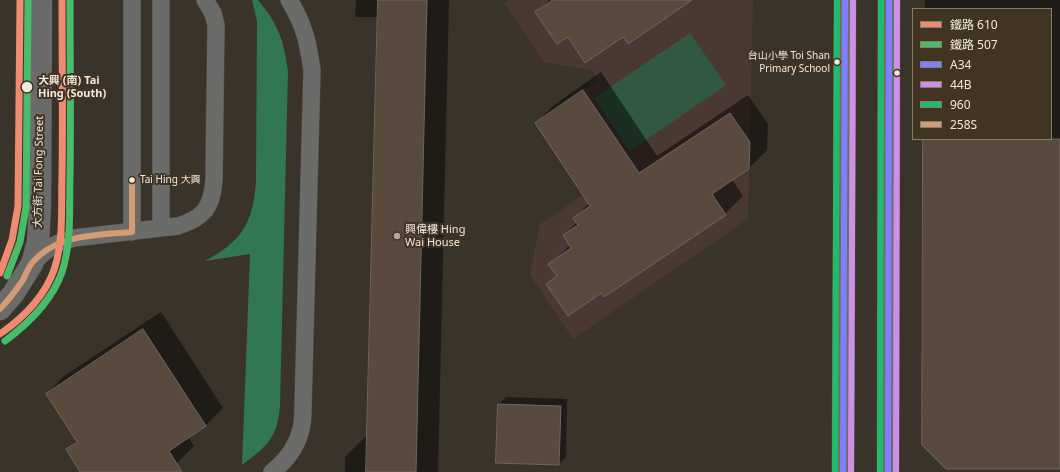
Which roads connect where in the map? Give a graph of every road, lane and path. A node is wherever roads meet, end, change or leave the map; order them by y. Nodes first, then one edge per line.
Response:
1 (41, 0) edge
2 (132, 0) edge
3 (161, 0) edge
4 (206, 0) edge
5 (289, 0) edge
6 (845, 0) edge
7 (889, 0) edge
8 (161, 228) junction
9 (132, 232) junction
10 (32, 264) junction
11 (0, 309) edge
12 (272, 472) edge
13 (843, 472) edge
14 (888, 472) edge

1 - 10 street, 大方街 Tai Fong Street
2 - 9 lane
3 - 8 lane
4 - 8 lane
5 - 12 lane
6 - 13 main road
7 - 14 main road
8 - 9 lane
9 - 10 lane
10 - 11 street, 大方街 Tai Fong Street

